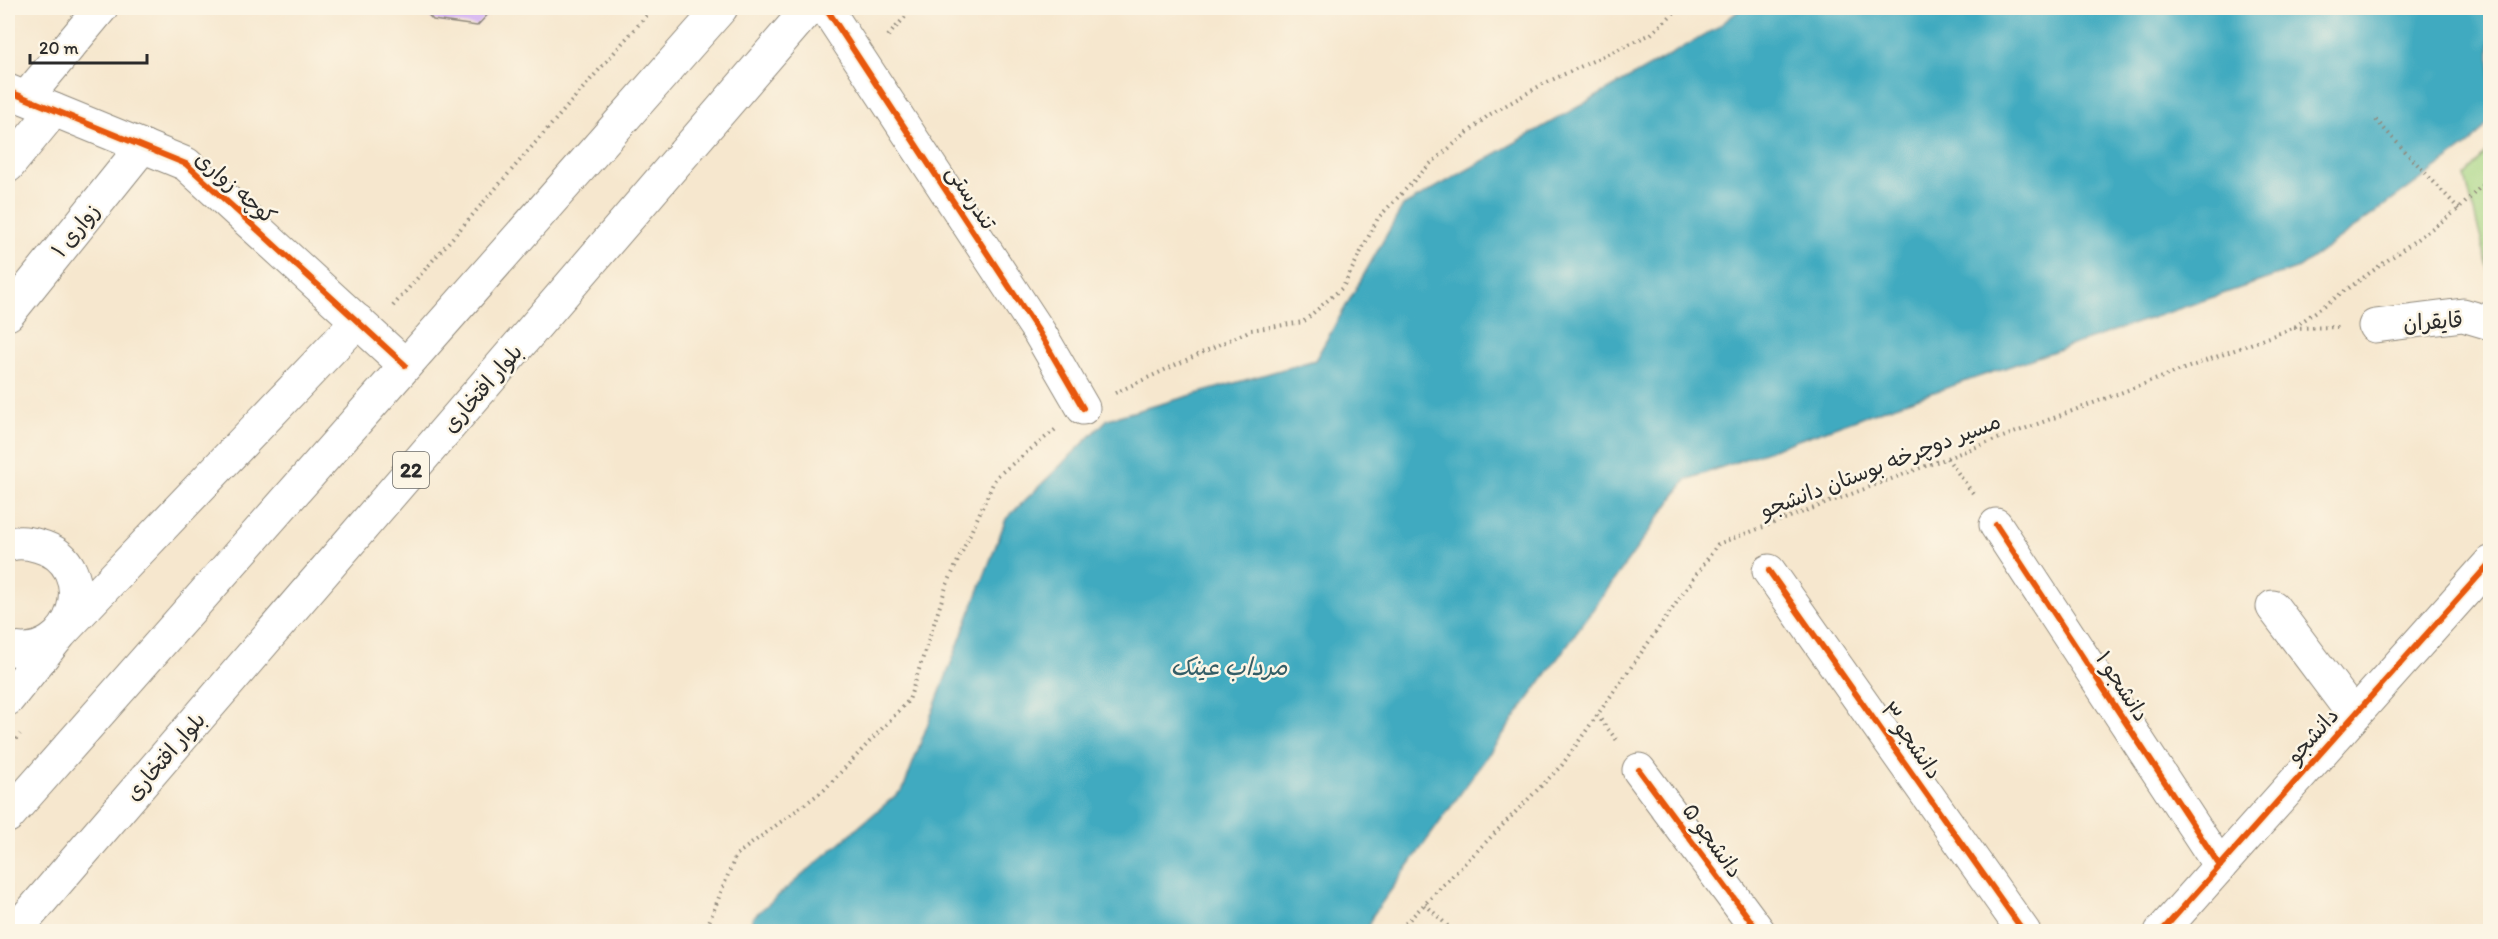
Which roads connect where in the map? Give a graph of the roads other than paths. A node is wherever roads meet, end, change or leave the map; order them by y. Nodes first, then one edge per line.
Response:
1 (101, 8) edge
2 (721, 8) edge
3 (808, 8) edge
4 (826, 8) edge
5 (29, 100) edge
6 (143, 146) junction
7 (8, 166) edge
8 (8, 314) edge
9 (358, 321) junction
10 (2490, 323) edge
11 (2375, 326) road end
12 (405, 365) junction
13 (1083, 408) road end
14 (1996, 525) road end
15 (8, 545) edge
16 (2490, 564) edge
17 (1769, 571) dead end
18 (2273, 607) dead end
19 (61, 633) junction
20 (8, 648) edge
21 (8, 699) edge
22 (2354, 715) junction
23 (1639, 770) dead end
24 (8, 816) edge
25 (2220, 866) junction
26 (14, 932) edge
27 (1759, 932) edge
28 (2024, 932) edge
29 (2161, 932) edge

1 - 5 main road
2 - 12 main road
3 - 26 main road, بلوار افتخاری / 22
4 - 13 main road, تندرستی
5 - 6 main road, کوچه زواری
5 - 7 main road
6 - 8 main road, زواری ۱
6 - 9 main road, کوچه زواری
9 - 12 main road, کوچه زواری
9 - 19 main road
10 - 11 main road, قایقران
12 - 24 main road
14 - 25 main road, دانشجو ۱
15 - 19 main road
16 - 22 main road, دانشجو
17 - 28 main road, دانشجو ۳
18 - 22 main road
19 - 20 main road
19 - 21 main road
22 - 25 main road, دانشجو
23 - 27 main road, دانشجو ۵
25 - 29 main road, دانشجو

